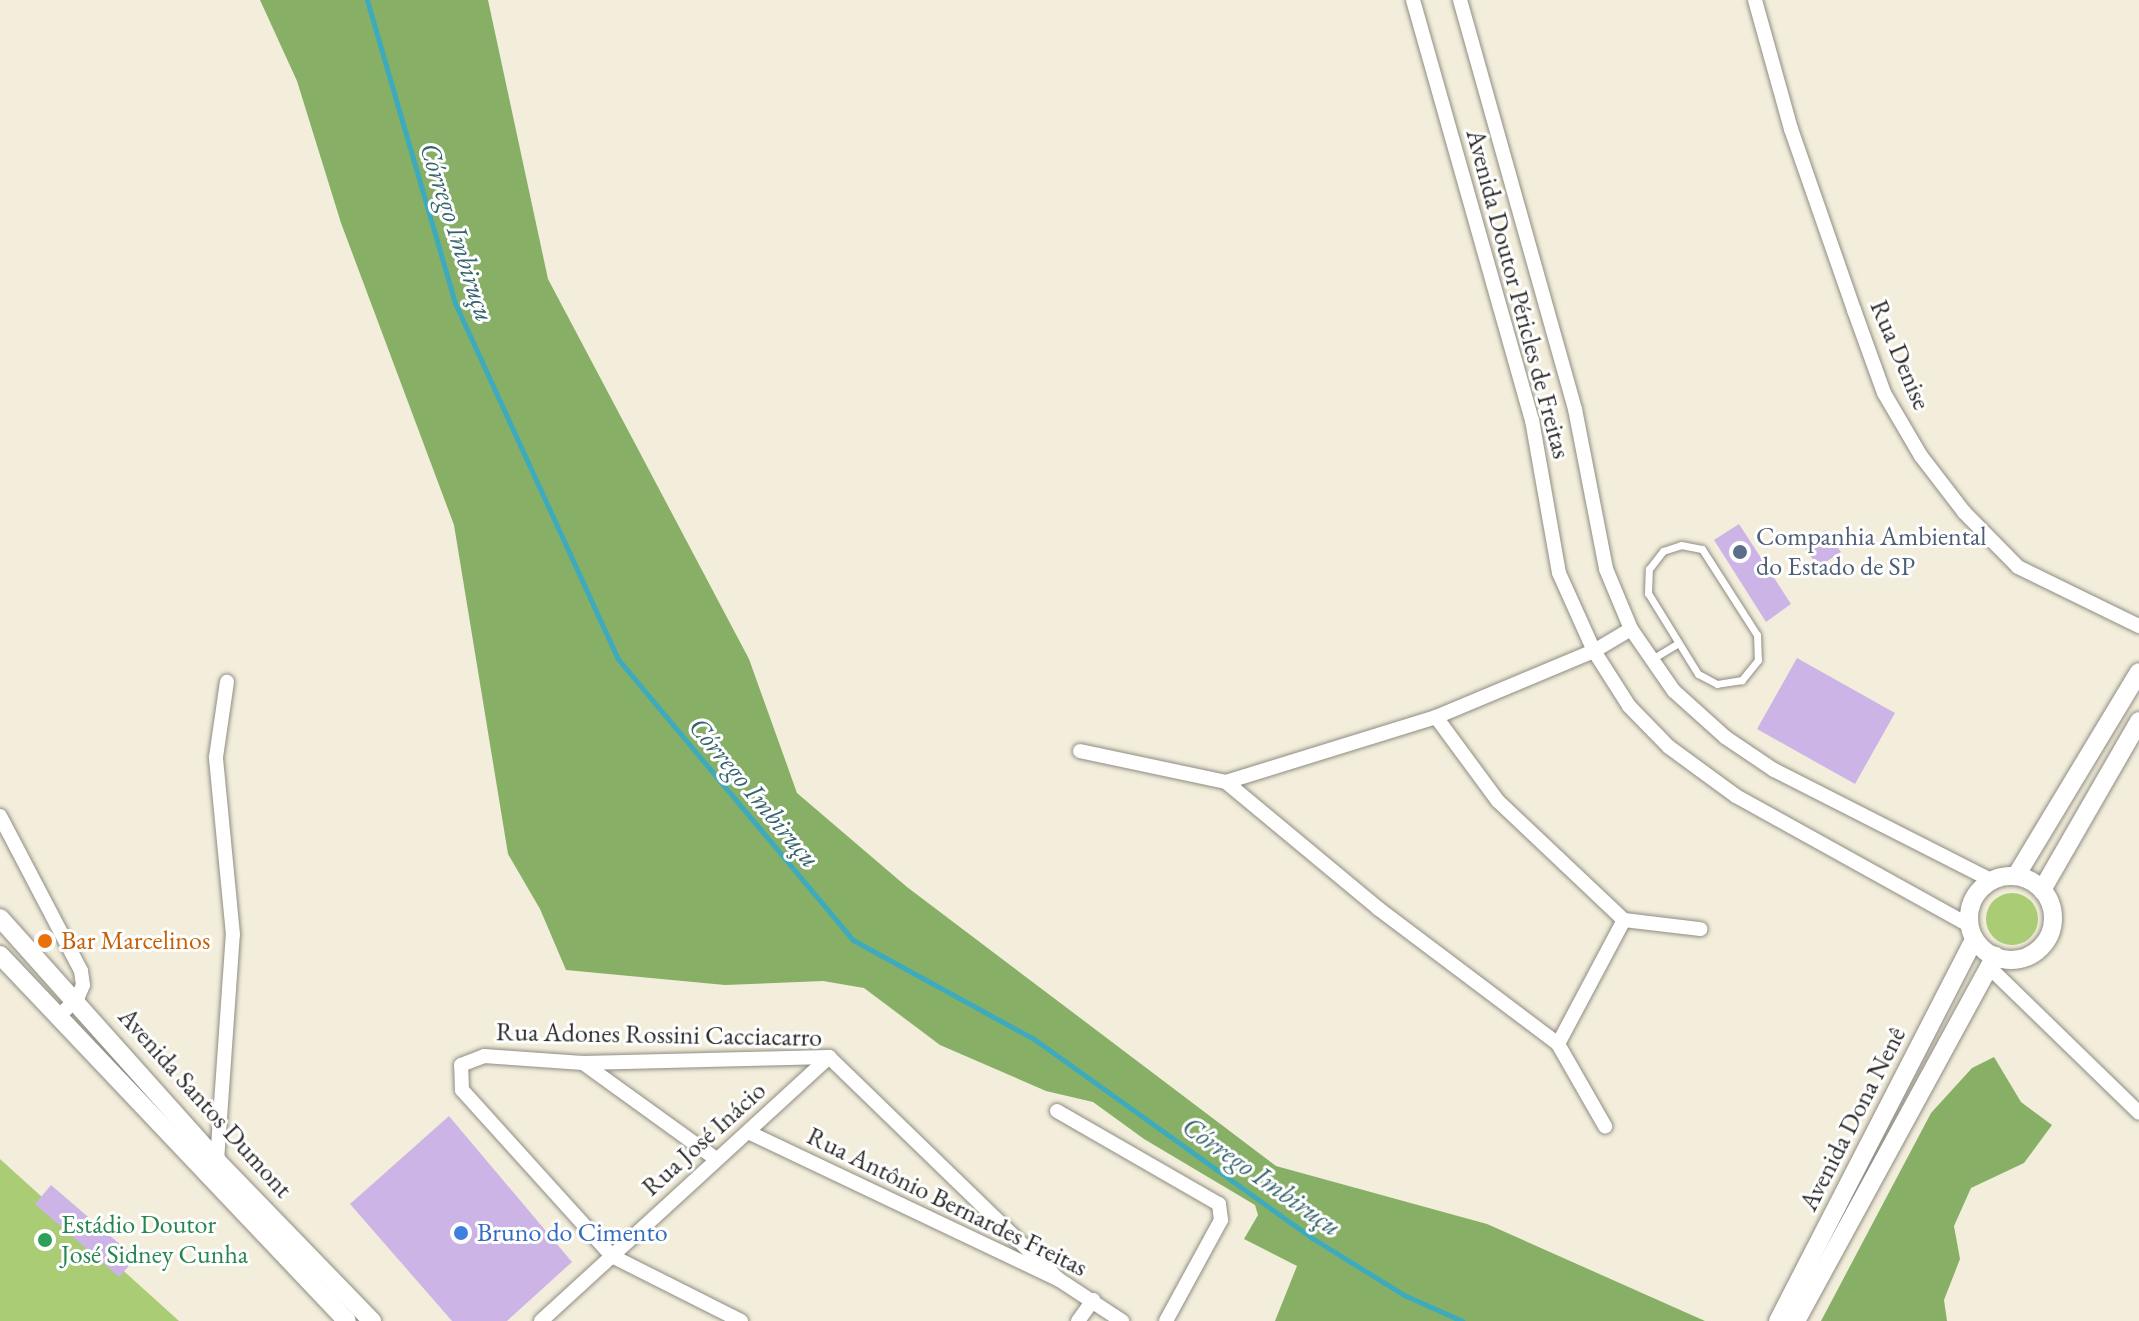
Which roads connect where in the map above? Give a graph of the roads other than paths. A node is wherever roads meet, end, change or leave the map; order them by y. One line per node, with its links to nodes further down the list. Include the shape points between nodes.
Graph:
1 (1413, 0): 7 (street, Avenida Doutor Péricles de Freitas, via 1532,420 1559,573)
2 (1460, 0): 5 (street, Avenida Doutor Péricles de Freitas, via 1575,409 1606,569)
3 (1755, 0): 4 (street, Rua Denise, via 1791,129 1884,393 1921,456 1964,512 2018,567)
4 (2139, 626)
5 (1631, 629): 7 (street); 8 (street, Avenida Doutor Péricles de Freitas)
6 (1679, 643): 6 (lane, via 1698,674 1717,684 1742,680 1758,660 1757,635 1702,549 1681,545 1663,551 1649,569 1648,593); 8 (lane)
7 (1594, 651): 11 (street); 22 (street, Avenida Doutor Péricles de Freitas, via 1649,727 1736,796)
8 (1652, 659): 17 (street, Avenida Doutor Péricles de Freitas, via 1674,691 1714,728 1774,770)
9 (2139, 672): 16 (street)
10 (227, 682): 35 (street, via 216,757 233,935)
11 (1436, 717): 14 (street); 20 (street, via 1498,801 1581,885)
12 (2139, 721): 18 (street)
13 (1080, 751): 14 (street)
14 (1226, 782): 27 (street, via 1379,909)
15 (0, 816): 25 (street, via 75,953 83,985)
16 (2016, 876): 17 (street); 18 (street)
17 (1993, 881): 22 (street, via 1978,892)
18 (2042, 890): 24 (street, via 2052,907 2047,941 2035,953)
19 (0, 918): 25 (street, Avenida Santos Dumont)
20 (1624, 920): 21 (street); 27 (street)
21 (1700, 929)
22 (1972, 932): 24 (street); 46 (street, Avenida Dona Nenê)
23 (0, 955): 26 (street, Avenida Santos Dumont)
24 (1992, 962): 31 (street); 47 (street, Avenida Dona Nenê)
25 (77, 999): 26 (street); 35 (street, Avenida Santos Dumont)
26 (60, 1015): 39 (street, Avenida Santos Dumont)
27 (1558, 1044): 32 (street)
28 (829, 1057): 29 (street, Rua Adones Rossini Cacciacarro); 33 (street, Rua José Inácio); 37 (street, Rua Adones Rossini Cacciacarro)
29 (583, 1063): 34 (street); 36 (street, Rua Adones Rossini Cacciacarro, via 484,1056 461,1065 462,1090)
30 (1057, 1111): 45 (street, via 1213,1197 1222,1211)
31 (2139, 1113)
32 (1605, 1126)
33 (748, 1132): 34 (street, Rua José Inácio); 37 (street, Rua Antônio Bernardes Freitas)
34 (716, 1159): 36 (street, Rua José Inácio)
35 (217, 1161): 40 (street, Avenida Santos Dumont)
36 (612, 1256): 41 (street, Rua José Inácio); 42 (street)
37 (1058, 1279): 38 (street, Rua Antônio Bernardes Freitas)
38 (1093, 1300): 43 (street); 44 (street, Rua Antônio Bernardes Freitas)
39 (347, 1321)
40 (372, 1321)
41 (541, 1321)
42 (741, 1321)
43 (1078, 1321)
44 (1122, 1321)
45 (1166, 1321)
46 (1778, 1321)
47 (1796, 1321)

